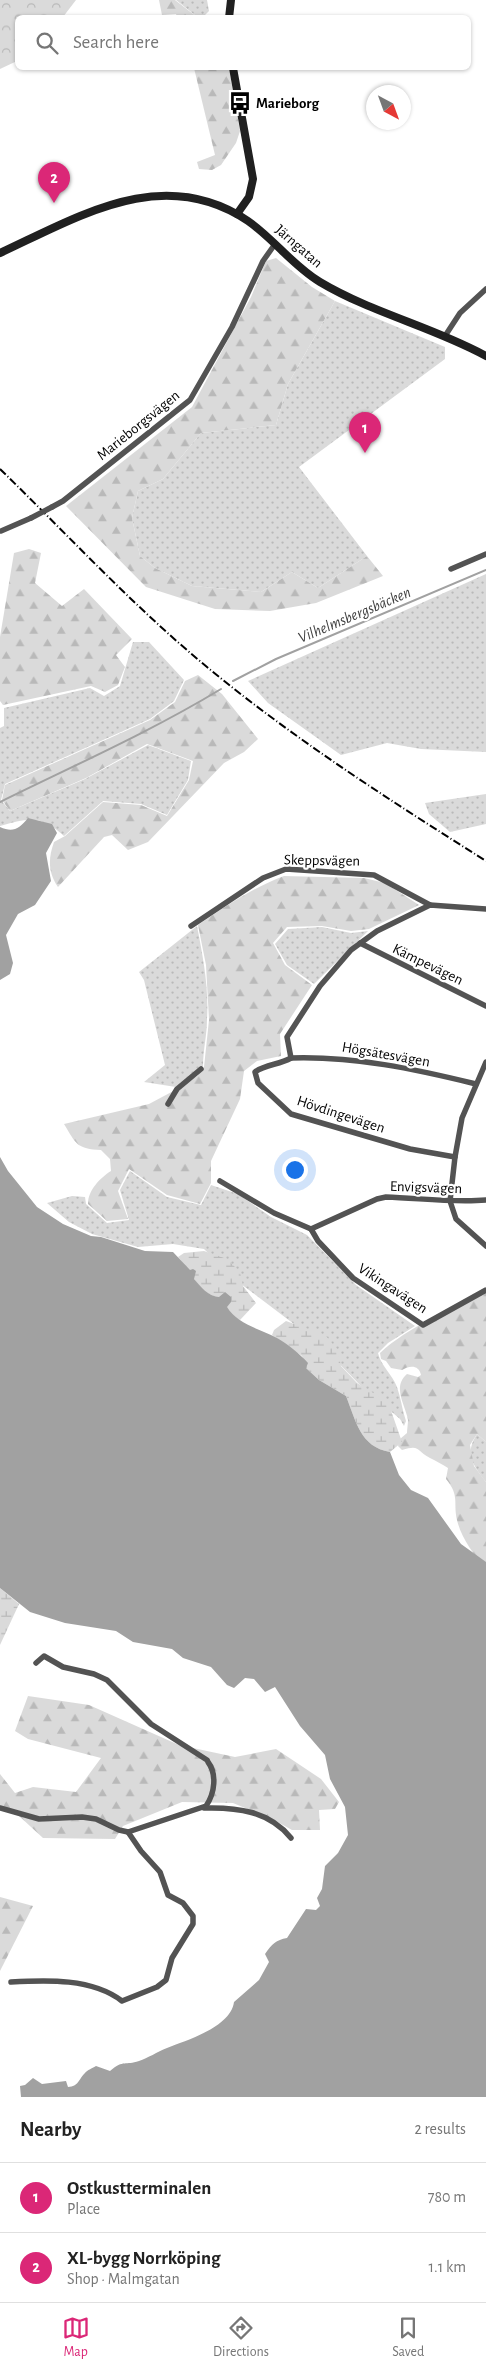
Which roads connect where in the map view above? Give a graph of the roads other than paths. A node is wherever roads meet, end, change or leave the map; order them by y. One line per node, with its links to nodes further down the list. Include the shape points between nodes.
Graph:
1 (231, 0): 2 (street)
2 (229, 15)
3 (233, 70): 4 (street, via 253,179 249,197)
4 (237, 214): 5 (street, Järngatan); 6 (street, Järngatan, via 192,198 160,194 142,196 84,214)
5 (276, 244): 8 (street, Järngatan, via 307,273 326,285); 10 (street, Marieborgsvägen, bridge, via 263,261 232,327 190,400 63,501)
6 (0, 253)
7 (486, 289): 8 (street, via 460,313)
8 (445, 336): 9 (street, Järngatan)
9 (486, 356)
10 (1, 531)
11 (486, 554): 12 (street)
12 (452, 569)
13 (430, 905): 14 (street); 15 (street, Skeppsvägen, via 374,875 286,869 263,878); 16 (street)
14 (486, 909)
15 (191, 926)
16 (360, 942): 17 (street, Kämpevägen); 18 (street, via 320,986 287,1037)
17 (486, 1006)
18 (291, 1058): 21 (street, Högsätesvägen, via 329,1057 372,1062); 23 (street, Hövdingevägen, via 280,1065 262,1066 255,1072 258,1083 291,1114 410,1148)
19 (486, 1062): 21 (street)
20 (201, 1069): 22 (street, via 177,1089)
21 (476, 1084): 23 (street, via 462,1118)
22 (168, 1104)
23 (455, 1157): 26 (street)
24 (220, 1181): 27 (street, via 274,1213)
25 (486, 1200): 26 (street, Envigsvägen)
26 (450, 1201): 27 (street, Envigsvägen, via 377,1199); 28 (street, via 456,1219)
27 (311, 1229): 29 (street, Vikingavägen, via 353,1278 423,1325)
28 (486, 1246)
29 (486, 1290)
30 (36, 1663): 32 (street, via 44,1656 63,1667 100,1676 121,1692 151,1724 207,1761 215,1779 210,1800)
31 (0, 1808): 33 (street, via 39,1819 96,1819)
32 (202, 1808): 33 (street); 34 (street, via 241,1809 271,1819)
33 (128, 1832): 35 (street, via 160,1872 168,1895 183,1903 193,1916 192,1924 172,1958 166,1980 122,2001 104,1991 68,1982)
34 (291, 1838)
35 (11, 1982)

